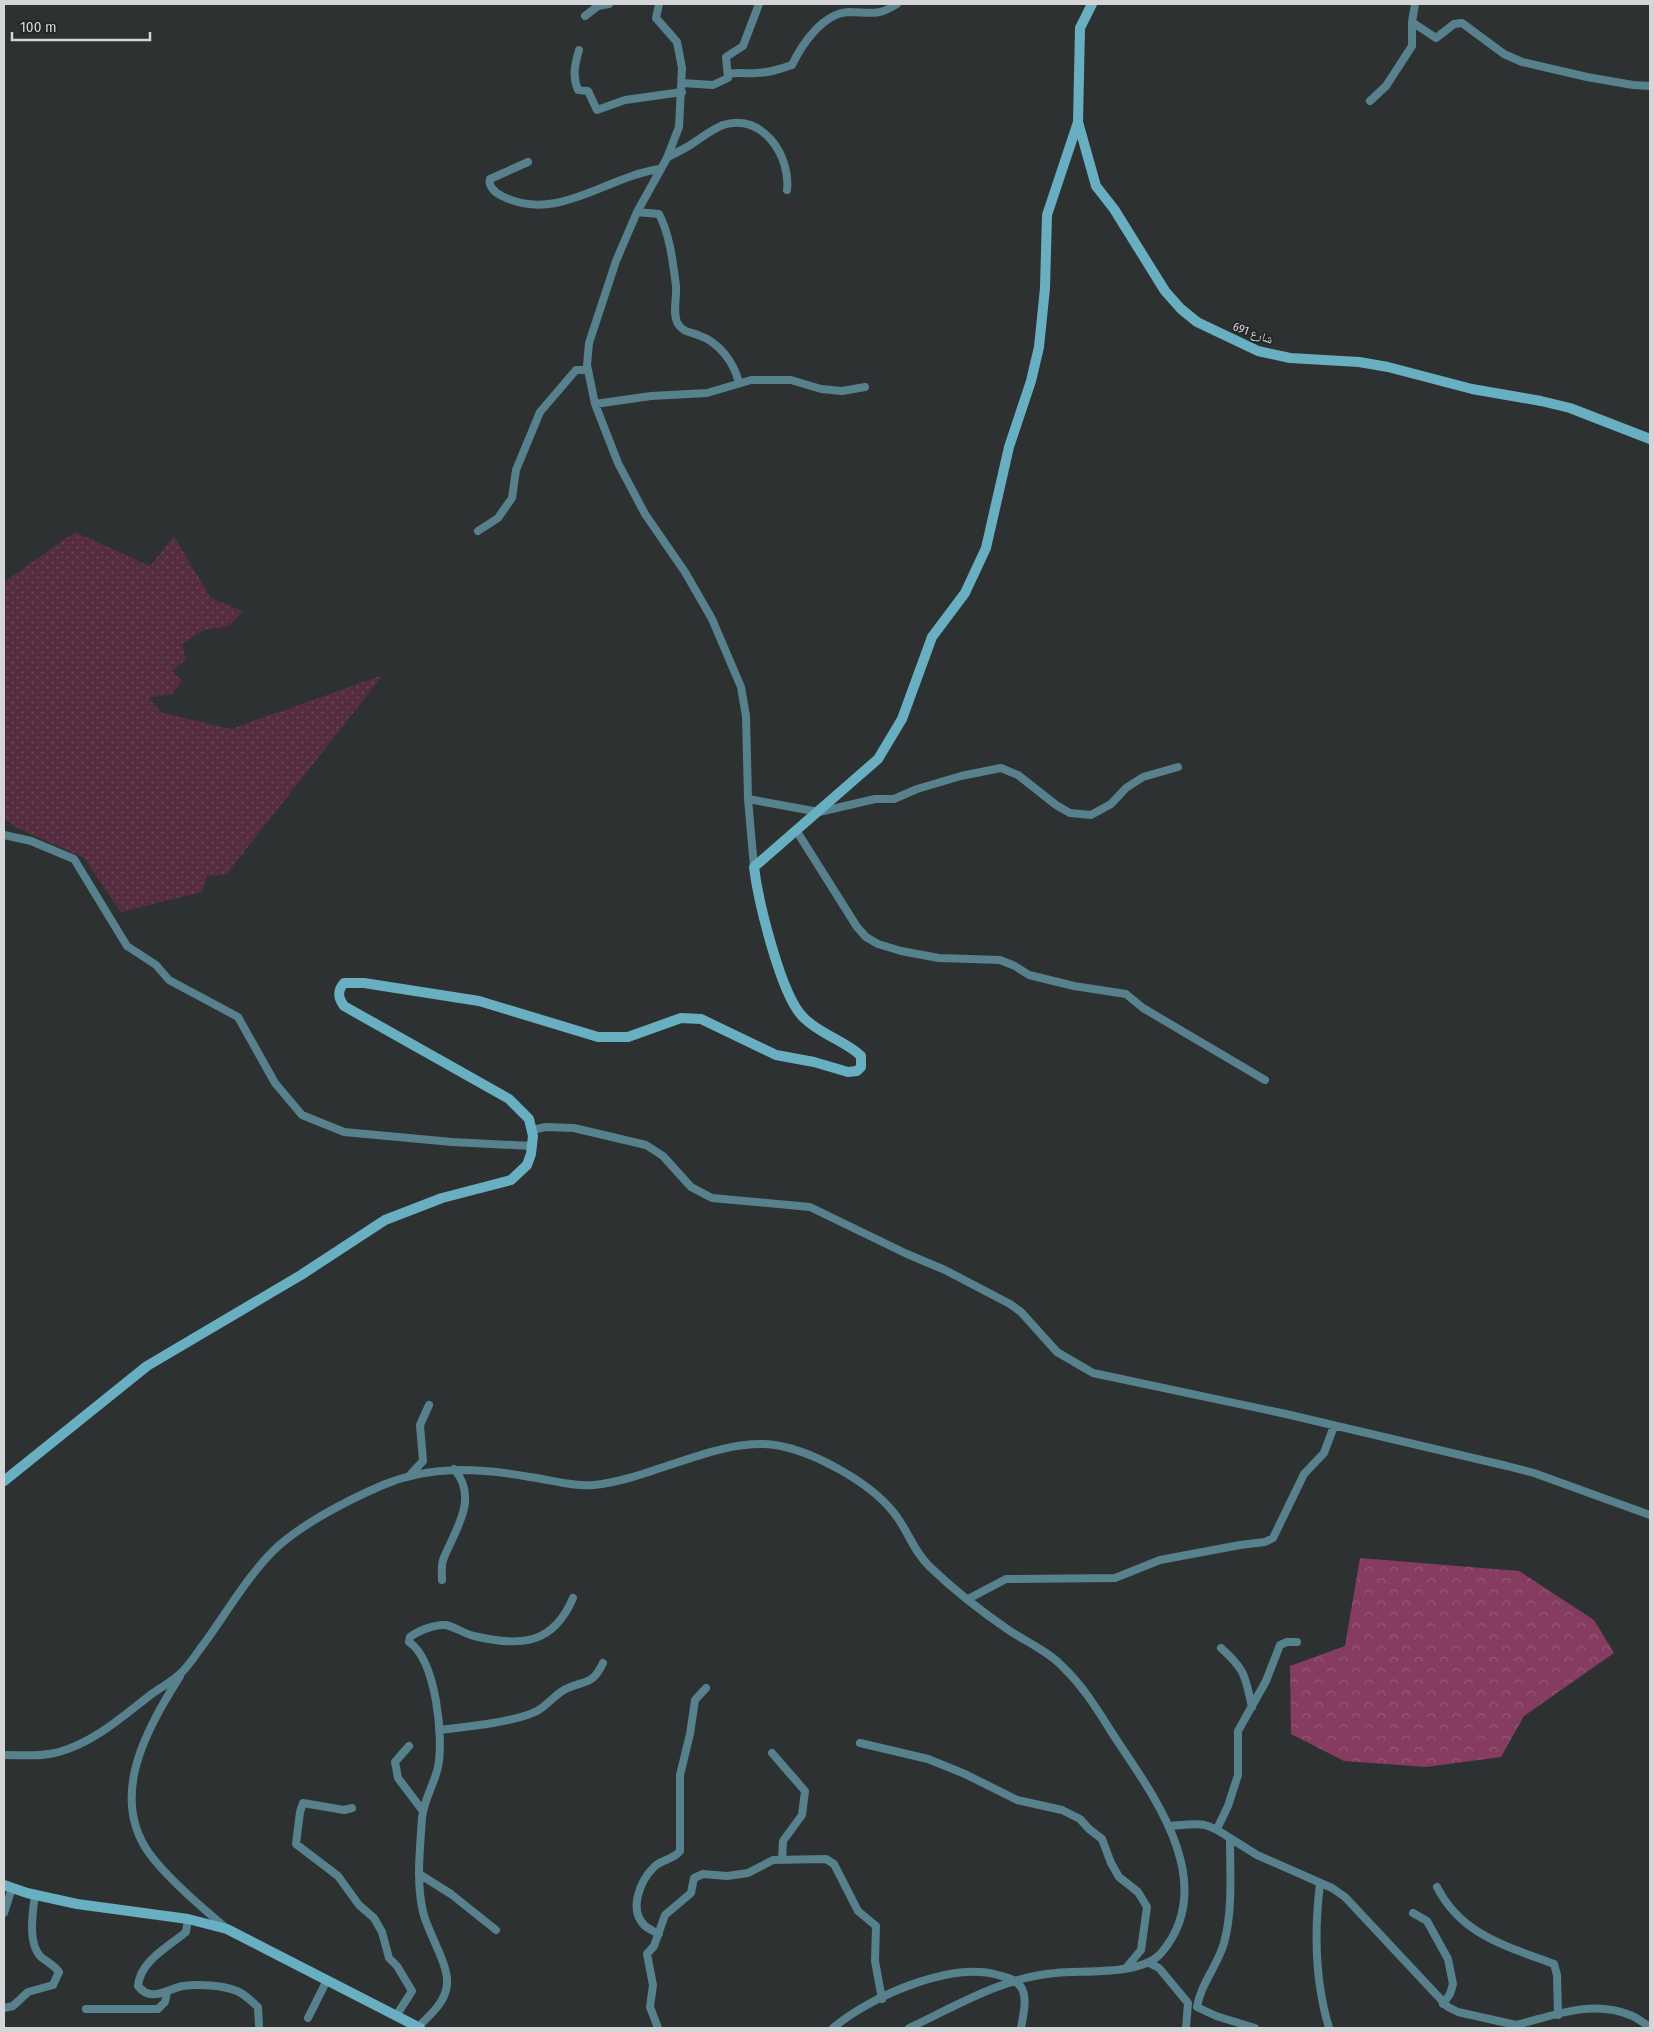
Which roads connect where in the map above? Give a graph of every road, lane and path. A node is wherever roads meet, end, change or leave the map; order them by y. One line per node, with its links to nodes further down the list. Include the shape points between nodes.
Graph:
1 (608, 4): 7 (street, via 598,6)
2 (659, 4): 11 (street, via 656,18 677,42)
3 (759, 4): 10 (street, via 743,46 726,57)
4 (896, 4): 10 (street, via 882,13 843,13 826,20 792,65 768,72)
5 (1092, 4): 15 (street, شارع 691, via 1080,28)
6 (1415, 4): 8 (street)
7 (585, 16)
8 (1412, 22): 12 (street, via 1436,38 1454,24 1462,23 1504,54 1522,62 1587,77); 14 (street, via 1412,46 1386,86)
9 (579, 50): 13 (street, via 574,69 575,84 578,90 588,91 597,110 625,100)
10 (728, 74): 11 (street, via 728,78 713,85)
11 (682, 83): 13 (street)
12 (1650, 86)
13 (682, 92): 16 (street, via 680,127)
14 (1370, 101)
15 (1078, 122): 25 (street, شارع 691, via 1096,186 1114,209 1164,291 1197,322 1258,351 1290,358 1388,367 1472,389 1541,401 1570,408); 29 (street, via 1047,215 1039,347 1009,447 986,548 964,593 932,637 891,740 878,759)
16 (667, 158): 18 (street); 19 (street, via 724,125 742,123 767,134 780,149 788,181)
17 (528, 162): 18 (street, via 490,178 497,194 516,202 548,205 580,197 636,173)
18 (660, 169): 20 (street)
19 (787, 190)
20 (637, 212): 21 (street, via 616,260 587,354); 22 (street, via 659,214 664,224 676,287 679,326 709,341 728,356)
21 (587, 370): 24 (street); 26 (street, via 576,370 540,412 516,470 512,498 498,518)
22 (739, 382): 23 (street, via 791,380 820,389 842,391); 24 (street, via 706,393)
23 (865, 387)
24 (595, 404): 28 (street, via 618,463 645,514 685,572 712,619 742,687)
25 (1650, 439)
26 (478, 532)
27 (1178, 766): 29 (street, via 1143,777 1126,788 1111,804 1091,815 1070,813 1018,775 1001,768 917,789 894,800 875,798)
28 (748, 799): 29 (street); 32 (street)
29 (819, 812): 30 (street)
30 (796, 830): 32 (street); 33 (street, via 857,927 878,944 939,958 1000,960 1029,975 1126,994 1150,1012)
31 (4, 835): 35 (street, via 31,841 74,859 127,946 156,965 169,980 238,1017 276,1083 302,1115 344,1132)
32 (754, 867): 34 (street, via 764,917 792,1003 811,1025 861,1056 862,1064 857,1071 848,1072 776,1055 701,1018 681,1018 628,1036 598,1037 504,1007 456,996 351,982 340,988 344,1006 509,1099 529,1119)
33 (1265, 1080)
34 (532, 1130): 35 (street); 37 (street, via 574,1128 646,1145 663,1156 692,1187 712,1198 810,1207 1010,1304 1057,1352 1093,1373)
35 (532, 1146): 40 (street, via 527,1165 511,1180 442,1198 385,1220 301,1275 147,1366)
36 (429, 1404): 39 (street, via 420,1425 423,1461)
37 (1334, 1426): 41 (street, via 1534,1473); 44 (street, via 1324,1453 1304,1474 1273,1538 1265,1542 1160,1560 1114,1578 1006,1579)
38 (454, 1469): 39 (street); 42 (street, via 463,1480 466,1494 456,1534 442,1562); 44 (street, via 594,1485 727,1450 753,1445 780,1446 843,1471 883,1499 898,1517 918,1555)
39 (408, 1476): 48 (street, via 325,1516 279,1545 246,1583)
40 (4, 1481)
41 (1650, 1515)
42 (442, 1580)
43 (573, 1598): 51 (street, via 561,1620 541,1638 512,1641 474,1636 447,1625 417,1632 410,1637 409,1642 418,1652 436,1696)
44 (968, 1599): 58 (street, via 999,1624 1062,1665 1097,1707)
45 (1297, 1642): 50 (street, via 1280,1645)
46 (1221, 1648): 50 (street, via 1239,1664)
47 (603, 1663): 51 (street, via 597,1676 584,1684 566,1688 537,1711 521,1717)
48 (183, 1671): 55 (street, via 118,1722 71,1748 42,1755); 70 (street, via 146,1734 136,1764 131,1806 138,1833 148,1851)
49 (706, 1688): 72 (street, via 695,1700 680,1775 680,1851 672,1859 655,1865 642,1886 636,1907 646,1926)
50 (1252, 1707): 59 (street, via 1236,1735 1238,1775)
51 (440, 1730): 57 (street, via 437,1771)
52 (860, 1743): 74 (street, via 928,1759 1017,1800 1062,1810 1080,1818 1102,1839 1119,1877 1138,1892 1147,1907 1141,1950)
53 (409, 1746): 57 (street, via 395,1762 398,1778)
54 (772, 1752): 61 (street, via 805,1791 802,1815 782,1841)
55 (4, 1755)
56 (352, 1808): 83 (street, via 344,1810 303,1803 296,1844 338,1876 359,1906 380,1926 387,1953 412,1991)
57 (423, 1811): 62 (street)
58 (1171, 1826): 59 (street, via 1201,1823); 73 (street, via 1185,1884 1184,1905 1168,1944 1159,1957)
59 (1216, 1829): 60 (street)
60 (1230, 1838): 63 (street, via 1257,1856); 94 (street, via 1229,1903 1224,1944 1200,1993 1197,2007)
61 (782, 1860): 72 (street, via 774,1860 748,1873 699,1875 694,1878 691,1893 665,1915); 78 (street, via 826,1859 834,1864 858,1911 876,1926 875,1961)
62 (419, 1874): 71 (street, via 451,1894); 88 (street, via 424,1914 444,1964 447,1984 439,2005)
63 (1320, 1884): 79 (street, via 1345,1897); 95 (street, via 1317,1976)
64 (8, 1886): 66 (street); 67 (street)
65 (1437, 1887): 82 (street, via 1458,1916 1471,1927 1497,1944 1554,1964)
66 (34, 1894): 69 (street, via 77,1904); 80 (street, via 32,1936 40,1956 59,1972 53,1985 28,1992 13,2006)
67 (4, 1913)
68 (1413, 1913): 79 (street, via 1427,1921 1448,1958 1453,1984)
69 (188, 1919): 70 (street); 77 (street, via 186,1932 149,1962 139,1977 138,1986 144,1994)
70 (227, 1929): 76 (street)
71 (496, 1930)
72 (659, 1934): 89 (street, via 647,1954 653,1985 650,2007)
73 (1149, 1963): 74 (street); 93 (street, via 1159,1968 1188,2003)
74 (1126, 1968): 75 (street)
75 (1013, 1979): 78 (street, via 986,1971 965,1971 926,1980); 91 (street); 92 (street, via 1022,1988 1024,1998)
76 (327, 1980): 83 (street); 84 (street)
77 (167, 1992): 81 (street, via 165,2002 158,2008); 85 (street, via 182,1986 199,1985 238,1991 258,2008)
78 (882, 1999): 90 (street)
79 (1443, 2004): 86 (street, via 1458,2012)
80 (4, 2008)
81 (86, 2009)
82 (1558, 2015): 86 (street); 87 (street, via 1581,2008 1597,2008 1630,2015)
83 (396, 2016): 88 (street)
84 (308, 2018)
85 (259, 2026)
86 (1516, 2027)
87 (1650, 2027)
88 (419, 2028)
89 (658, 2028)
90 (833, 2028)
91 (909, 2028)
92 (1022, 2028)
93 (1186, 2028)
94 (1256, 2028)
95 (1329, 2028)

